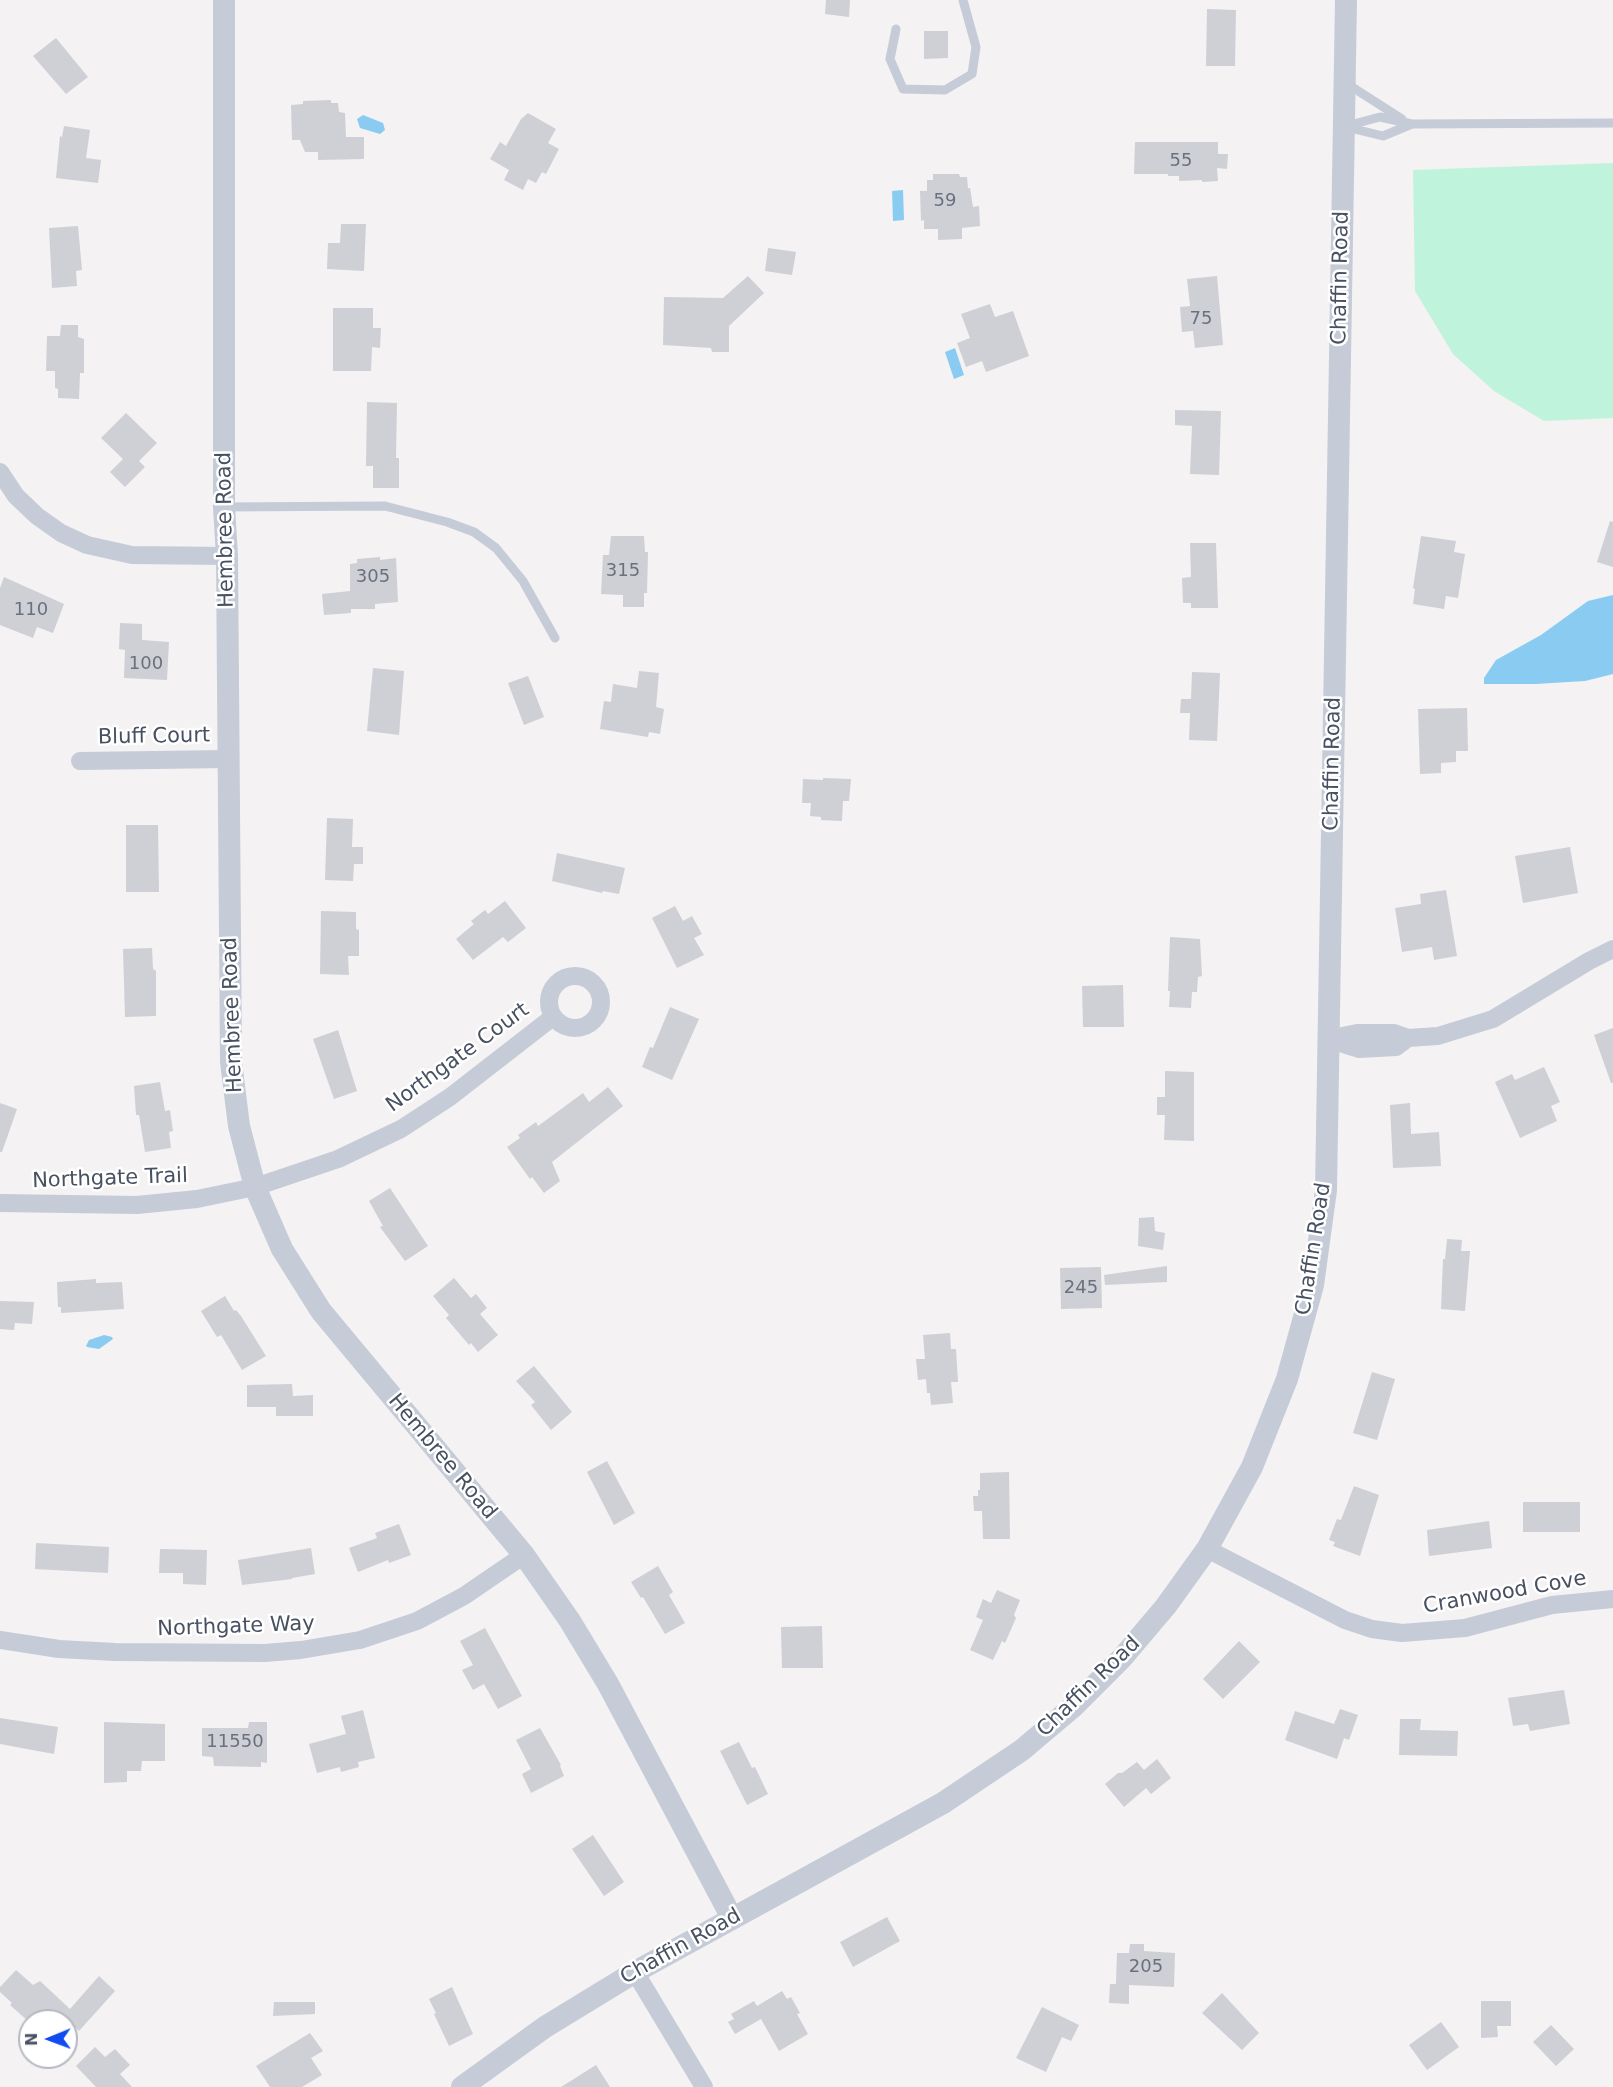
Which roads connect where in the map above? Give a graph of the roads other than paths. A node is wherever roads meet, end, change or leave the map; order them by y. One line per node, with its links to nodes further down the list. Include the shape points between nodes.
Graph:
1 (224, 0): 10 (street, Hembree Road)
2 (963, 0): 4 (lane, via 976,47 972,74 945,90 903,89 890,58)
3 (1346, 0): 5 (street, Chaffin Road)
4 (896, 29)
5 (1345, 70): 7 (lane, via 1352,87); 8 (street, Chaffin Road)
6 (1613, 123): 7 (lane)
7 (1412, 124): 8 (lane, via 1380,117); 8 (lane, via 1383,136)
8 (1344, 127): 17 (street, Chaffin Road)
9 (0, 474): 11 (street, via 37,516 87,545 132,555)
10 (224, 507): 11 (street, Hembree Road); 12 (lane, via 385,506 474,532 496,548 523,581)
11 (226, 556): 13 (street, Hembree Road)
12 (555, 638)
13 (228, 759): 14 (street, Bluff Court); 18 (street, Hembree Road, via 231,1062 239,1126)
14 (80, 761)
15 (1613, 949): 17 (street, via 1493,1019 1438,1036 1408,1038 1396,1047 1359,1049)
16 (553, 1017): 18 (street, Northgate Court, via 450,1097 401,1129 338,1159)
17 (1328, 1039): 20 (street, Chaffin Road, via 1326,1190 1313,1285 1284,1389 1252,1467)
18 (255, 1187): 19 (street, Northgate Trail, via 197,1199 137,1205); 21 (street, Hembree Road, via 282,1249 321,1311)
19 (0, 1203)
20 (1207, 1549): 22 (street, Cranwood Cove, via 1345,1620 1402,1633 1465,1628 1552,1605); 24 (street, Chaffin Road, via 1122,1658 1074,1707 1022,1750 943,1803)
21 (524, 1555): 23 (street, Northgate Way, via 464,1596 417,1621 360,1640 301,1650 115,1652); 24 (street, Hembree Road, via 608,1684)
22 (1613, 1599)
23 (0, 1640)
24 (732, 1918): 25 (street, Chaffin Road)
25 (635, 1972): 26 (street, Chaffin Road, via 545,2027); 27 (street)
26 (462, 2087)
27 (704, 2087)

